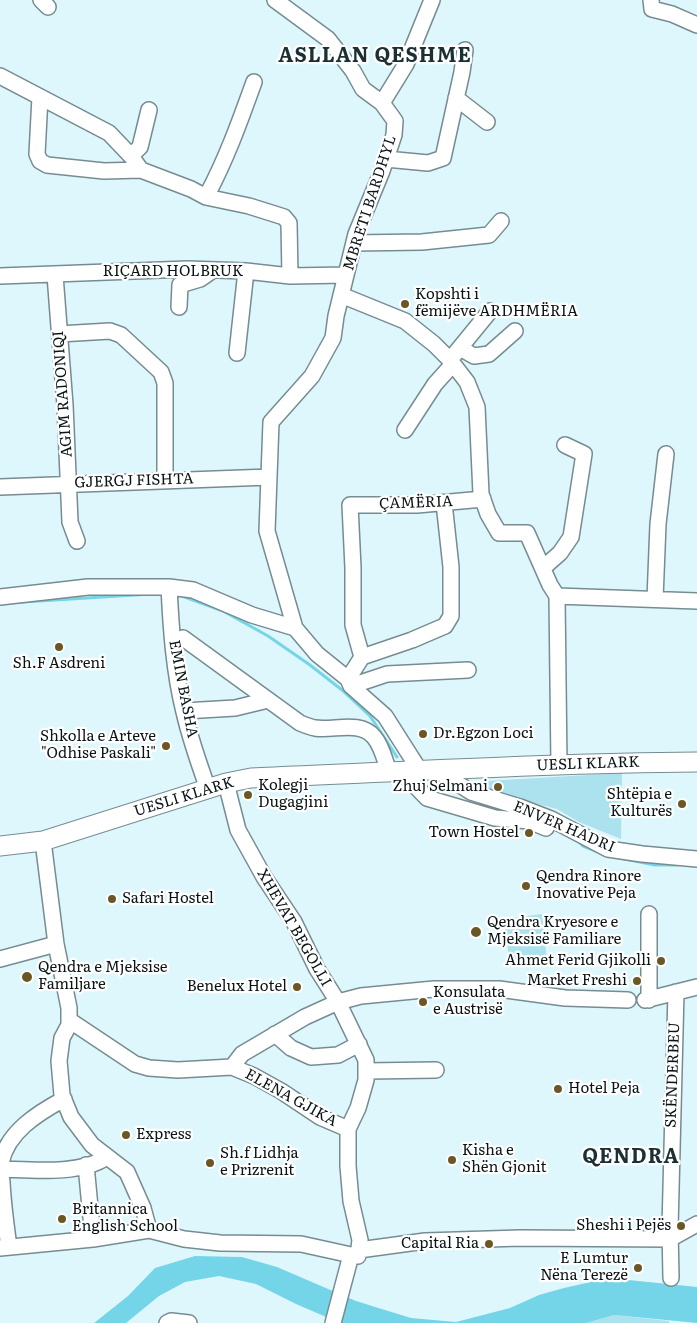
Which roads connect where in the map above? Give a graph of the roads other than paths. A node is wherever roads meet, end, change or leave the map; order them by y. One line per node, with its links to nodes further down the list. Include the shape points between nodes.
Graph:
1 (275, 0): 10 (street, via 328,39 363,89)
2 (432, 0): 10 (street, via 406,64)
3 (651, 0): 4 (street, via 652,9)
4 (697, 25)
5 (465, 50): 9 (street)
6 (0, 76): 8 (street)
7 (254, 82): 16 (street, via 232,142)
8 (40, 97): 13 (street, via 109,133); 15 (street, via 37,154 40,162 104,171)
9 (456, 98): 12 (street); 14 (street, via 443,158 428,163)
10 (382, 103): 14 (street, MBRETI BARDHYL, via 395,120)
11 (148, 110): 13 (street, via 140,148)
12 (487, 122)
13 (131, 156): 15 (street)
14 (386, 159): 18 (street, MBRETI BARDHYL)
15 (140, 170): 16 (street)
16 (206, 197): 24 (street, via 284,217 289,223)
17 (501, 221): 18 (street, via 489,235 422,242)
18 (354, 243): 22 (street, MBRETI BARDHYL)
19 (213, 270): 20 (street, RIÇARD HOLBRUK); 21 (street, RIÇARD HOLBRUK); 26 (street, via 200,279 180,285)
20 (246, 271): 24 (street, RIÇARD HOLBRUK); 31 (street)
21 (55, 275): 23 (street, RIÇARD HOLBRUK); 29 (street, AGIM RADONIQI)
22 (346, 275): 24 (street, RIÇARD HOLBRUK); 25 (street, MBRETI BARDHYL)
23 (0, 276)
24 (290, 276)
25 (341, 295): 32 (street, via 405,322); 36 (street, MBRETI BARDHYL, via 333,338 312,376 271,422)
26 (179, 307)
27 (490, 311): 30 (street)
28 (515, 331): 30 (street, via 489,354 474,356)
29 (59, 334): 37 (street, via 110,331 121,335 161,372 165,383); 38 (street, AGIM RADONIQI, via 66,405)
30 (460, 348): 32 (street)
31 (237, 353)
32 (451, 362): 33 (street); 40 (street, via 467,382 477,407)
33 (405, 430)
34 (566, 445): 43 (street, via 584,454 571,537 560,553)
35 (666, 454): 47 (street, via 658,524)
36 (269, 477): 37 (street, GJERGJ FISHTA); 49 (street, MBRETI BARDHYL, via 267,531)
37 (166, 480): 38 (street, GJERGJ FISHTA)
38 (68, 484): 39 (street, GJERGJ FISHTA); 42 (street, AGIM RADONIQI, via 70,522)
39 (0, 487)
40 (483, 499): 41 (street, ÇAMËRIA); 43 (street, via 499,533 527,533)
41 (444, 503): 51 (street, via 451,567 451,616 445,626); 51 (street, ÇAMËRIA, via 350,505 353,624)
42 (77, 541)
43 (543, 568): 45 (street)
44 (168, 587): 46 (street, via 88,587); 49 (street, via 192,590 252,615); 55 (street, EMIN BASHA)
45 (557, 596): 47 (street); 57 (street)
46 (0, 597)
47 (655, 599): 48 (street)
48 (697, 601)
49 (295, 628): 53 (street, MBRETI BARDHYL, via 317,654)
50 (183, 638): 58 (street, via 300,724 315,728 366,729 376,738 382,751)
51 (362, 657): 53 (street)
52 (468, 670): 53 (street, via 387,674)
53 (350, 683): 58 (street, MBRETI BARDHYL, via 385,716)
54 (264, 701): 55 (street, via 234,708)
55 (184, 711): 59 (street, EMIN BASHA, via 199,764)
56 (697, 762): 57 (main road, UESLI KLARK)
57 (559, 766): 58 (main road, UESLI KLARK)
58 (412, 772): 59 (main road, UESLI KLARK, via 251,778); 60 (street, ENVER HADRI, via 427,798 495,818 529,821); 63 (street, ENVER HADRI, via 551,819 608,849)
59 (217, 786): 61 (main road, UESLI KLARK); 70 (street, XHEVAT BEGOLLI, via 264,877 294,922)
60 (565, 836)
61 (43, 841): 62 (main road, UESLI KLARK); 65 (street)
62 (0, 846)
63 (697, 859)
64 (649, 914): 68 (street, via 647,1000)
65 (56, 944): 66 (street); 71 (street)
66 (0, 959)
67 (697, 987): 68 (street)
68 (676, 992): 85 (street, SKËNDERBEU)
69 (628, 1000): 70 (street, via 565,998 499,989 448,989 361,996)
70 (338, 1002): 72 (street); 73 (street, XHEVAT BEGOLLI)
71 (69, 1020): 74 (street, ELENA GJIKA, via 135,1064 178,1070); 77 (street, via 62,1038 59,1061)
72 (275, 1034): 73 (street, via 291,1048 311,1057 338,1055); 74 (street, via 242,1054)
73 (359, 1044): 76 (street, XHEVAT BEGOLLI)
74 (232, 1067): 78 (street, ELENA GJIKA, via 280,1091 320,1118)
75 (436, 1070): 76 (street)
76 (367, 1071): 78 (street, XHEVAT BEGOLLI, via 358,1108)
77 (64, 1100): 79 (street, via 71,1117 92,1145); 81 (street, via 34,1117 19,1131 7,1146)
78 (348, 1129): 87 (street, XHEVAT BEGOLLI, via 351,1201 357,1226)
79 (107, 1157): 80 (street); 83 (street, via 127,1172)
80 (86, 1166): 81 (street); 84 (street)
81 (1, 1169): 86 (street)
82 (697, 1224): 85 (street)
83 (149, 1230): 84 (street); 87 (street, via 184,1239 300,1244)
84 (93, 1239): 86 (street)
85 (670, 1239): 87 (street, via 425,1241); 88 (street, SKËNDERBEU)
86 (4, 1247)
87 (355, 1253): 91 (street, XHEVAT BEGOLLI)
88 (671, 1278)
89 (167, 1323): 90 (street)
90 (189, 1323)
91 (333, 1323)

